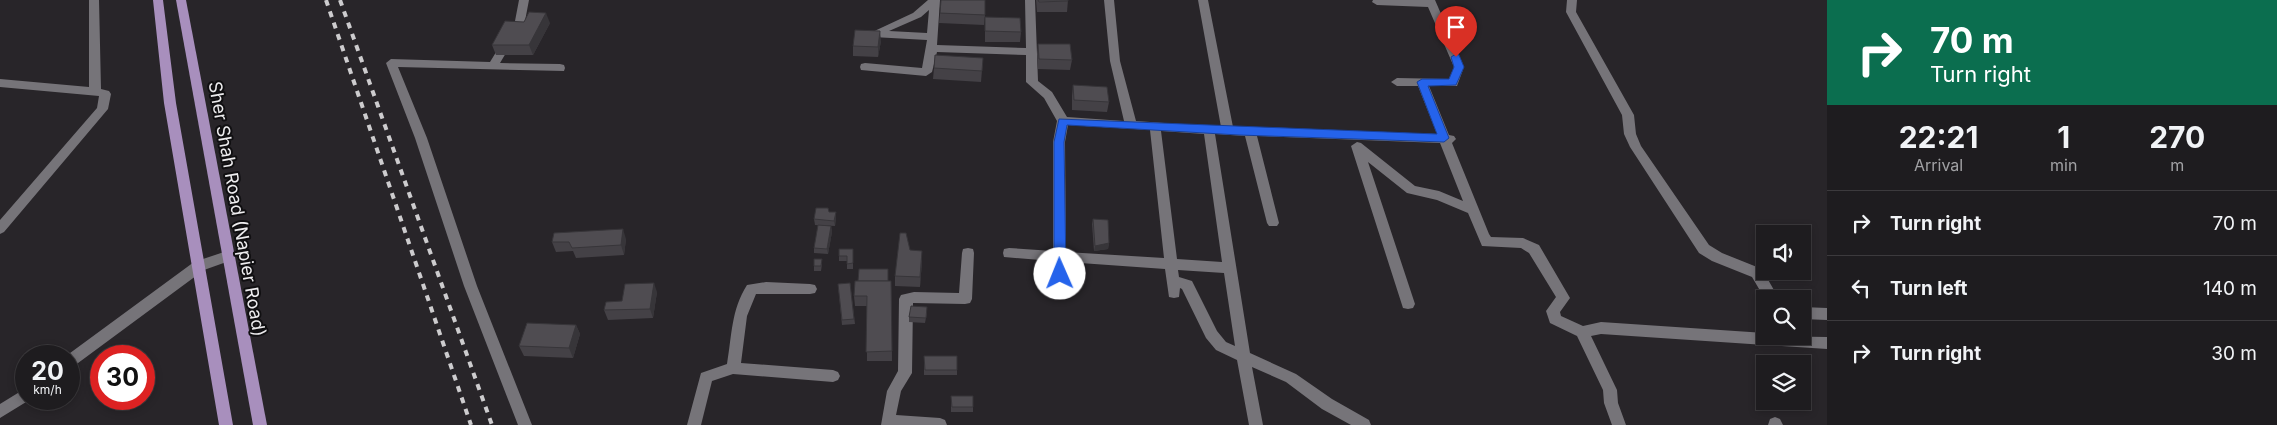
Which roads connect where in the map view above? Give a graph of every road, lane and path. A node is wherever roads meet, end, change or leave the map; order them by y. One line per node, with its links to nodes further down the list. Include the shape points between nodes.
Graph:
1 (94, 0): 20 (street)
2 (158, 0): 37 (main road, via 170,103)
3 (181, 0): 34 (main road, Sher Shah Road (Napier Road))
4 (524, 0): 14 (street, via 520,21)
5 (935, 0): 12 (street); 12 (street, via 917,15 873,34)
6 (1030, 0): 13 (street)
7 (1109, 0): 22 (street, via 1115,61)
8 (1203, 0): 25 (street)
9 (1572, 0): 41 (street, via 1570,12 1628,115 1630,134 1647,167 1664,186 1704,248 1717,258 1757,273)
10 (1377, 2): 11 (street)
11 (1430, 2): 18 (street, via 1459,67 1453,83)
12 (932, 42): 13 (street); 15 (street, via 926,72)
13 (1031, 52): 21 (street, via 1032,82 1048,96)
14 (493, 66): 16 (street); 56 (street, via 390,63 431,165 476,302)
15 (865, 67)
16 (560, 68)
17 (1398, 82): 18 (street)
18 (1422, 82): 27 (street)
19 (0, 84): 20 (street)
20 (95, 91): 31 (street, via 105,94 102,109)
21 (1063, 121): 22 (street); 35 (street, via 1059,142)
22 (1131, 125): 23 (street)
23 (1155, 126): 24 (street); 36 (street)
24 (1209, 130): 25 (street); 38 (street)
25 (1228, 131): 26 (street)
26 (1250, 132): 28 (street); 30 (street)
27 (1447, 138): 28 (street); 29 (street)
28 (1354, 141): 29 (street, via 1411,190 1439,196); 42 (street)
29 (1473, 210): 45 (street, via 1487,242 1523,244 1534,248 1563,298 1553,311 1555,319)
30 (1272, 223)
31 (0, 229)
32 (968, 253): 53 (street, via 965,299 906,299 905,373 896,383)
33 (1009, 253): 35 (street)
34 (227, 256): 37 (street); 55 (main road, Sher Shah Road (Napier Road))
35 (1060, 256): 36 (street); 39 (street)
36 (1171, 264): 38 (street); 48 (street, via 1173,286 1187,285 1211,334 1221,346)
37 (199, 266): 47 (street); 54 (main road)
38 (1231, 268): 48 (street)
39 (1060, 274)
40 (810, 289): 49 (street, via 752,289 741,315)
41 (1767, 290)
42 (1408, 304)
43 (1811, 313): 44 (street)
44 (1827, 314)
45 (1582, 332): 46 (street, via 1601,328); 61 (street, via 1610,390)
46 (1827, 344)
47 (80, 354)
48 (1244, 357): 59 (street); 60 (street, via 1291,378)
49 (733, 368): 50 (street); 57 (street, via 706,377)
50 (832, 376)
51 (15, 402): 52 (street)
52 (0, 412)
53 (888, 423): 58 (street)
54 (226, 425)
55 (260, 425)
56 (525, 425)
57 (694, 425)
58 (940, 425)
59 (1256, 425)
60 (1364, 425)
61 (1619, 425)

